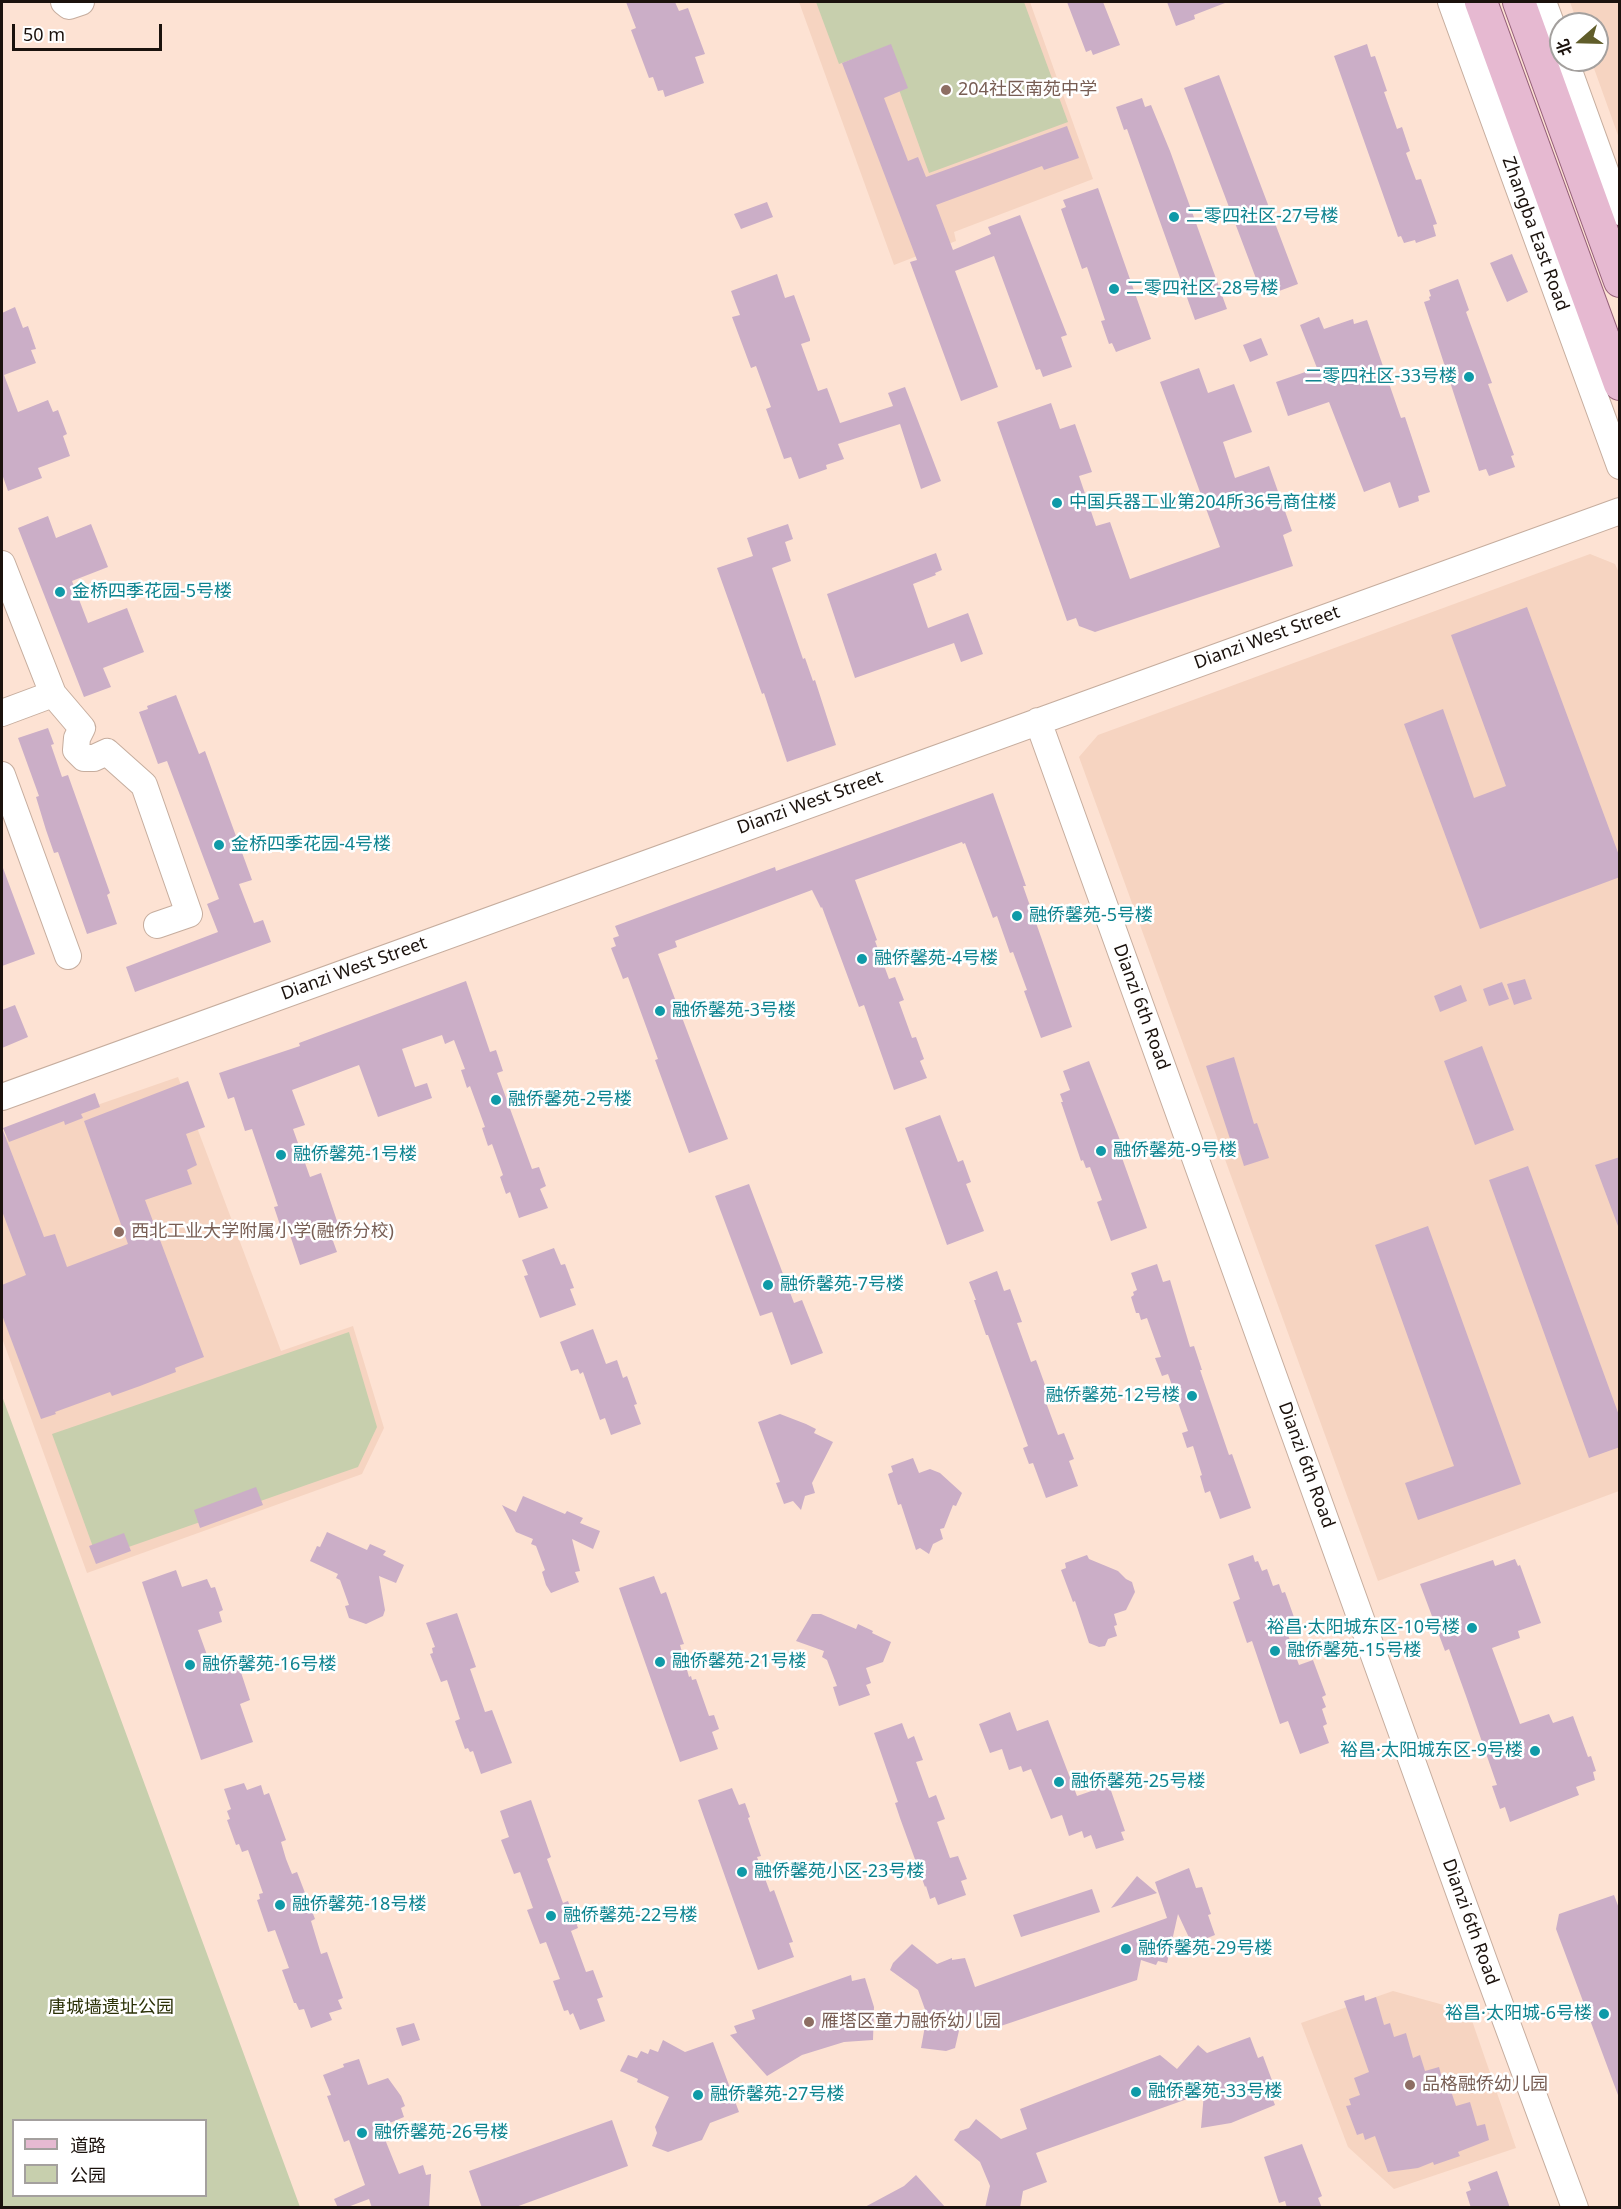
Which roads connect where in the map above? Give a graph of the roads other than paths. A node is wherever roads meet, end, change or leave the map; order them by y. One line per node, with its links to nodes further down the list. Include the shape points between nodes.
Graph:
1 (64, 2): 2 (street, via 69,6)
2 (81, 2)
3 (1451, 2): 10 (street, Zhangba East Road)
4 (1481, 2): 9 (main road, Zhangba East Road)
5 (1519, 2): 8 (main road)
6 (1569, 72): 7 (street)
7 (1620, 212)
8 (1620, 281)
9 (1620, 384)
10 (1620, 466)
11 (1620, 511): 15 (street, Dianzi West Street)
12 (2, 564): 13 (street)
13 (53, 694): 14 (street); 17 (street, via 82,728 76,750 84,758 107,752 144,785 189,914)
14 (2, 712)
15 (1038, 721): 19 (street, Dianzi West Street); 20 (street, Dianzi 6th Road)
16 (2, 776): 18 (street)
17 (157, 925)
18 (68, 956)
19 (2, 1097)
20 (1575, 2208)

